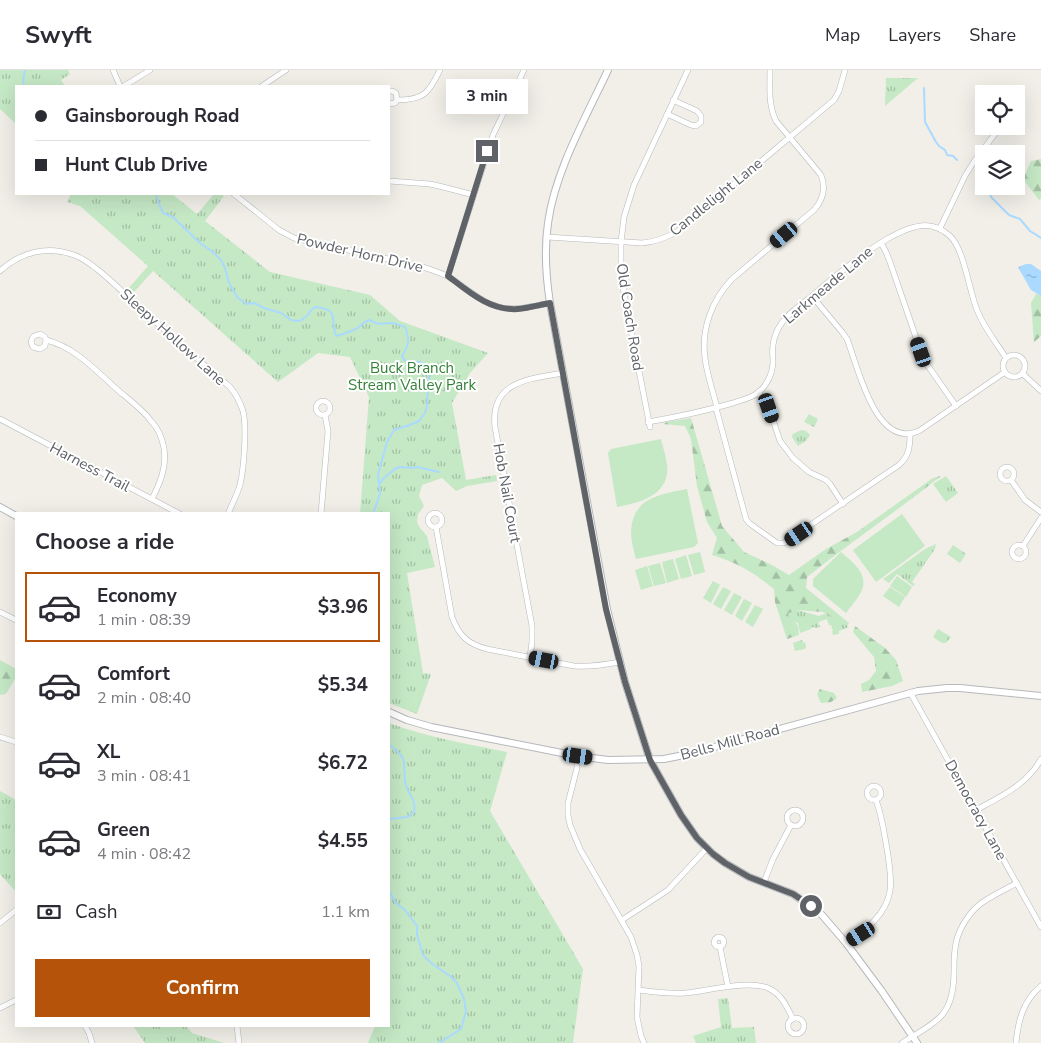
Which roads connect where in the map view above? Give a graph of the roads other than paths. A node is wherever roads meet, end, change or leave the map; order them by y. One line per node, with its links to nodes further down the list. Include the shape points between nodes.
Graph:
1 (113, 70): 10 (street)
2 (150, 70): 11 (street)
3 (286, 70): 12 (street)
4 (440, 70): 14 (street, via 428,91 419,97)
5 (524, 70): 22 (street, via 493,135)
6 (608, 70): 24 (street, via 560,175)
7 (688, 70): 15 (street, Old Coach Road)
8 (770, 70): 19 (street, via 772,110)
9 (845, 70): 19 (street, Candlelight Lane, via 834,100)
10 (120, 85)
11 (126, 85)
12 (264, 85)
13 (390, 91): 14 (street, via 396,93)
14 (397, 100): 16 (street)
15 (673, 100): 17 (street, Old Coach Road); 17 (street, via 697,111 701,122 693,126)
16 (390, 104)
17 (666, 114): 25 (street, Old Coach Road, via 631,193)
18 (992, 135): 23 (street, via 965,176)
19 (790, 138): 25 (street, Candlelight Lane, via 678,231 655,242); 39 (street, via 821,175 823,195 814,210 739,273 717,299 708,318 704,343)
20 (390, 181): 22 (street, via 430,184)
21 (235, 195): 28 (street, Powder Horn Drive, via 294,238 420,266)
22 (474, 195): 28 (street)
23 (940, 228): 26 (street, Larkmeade Lane, via 915,227); 32 (street, via 956,243 977,311)
24 (546, 236): 25 (street, Candlelight Lane); 30 (street)
25 (621, 242): 39 (street, Old Coach Road, via 623,284 649,425)
26 (880, 243): 29 (street, Larkmeade Lane); 38 (street, via 890,262 921,352)
27 (0, 271): 48 (street, Sleepy Hollow Lane, via 33,252 61,252 83,259 230,388 243,411 245,428 242,474)
28 (448, 276): 30 (street, Powder Horn Drive, via 481,300 502,308 518,309)
29 (812, 296): 37 (street, Larkmeade Lane, via 780,325 773,344 770,375); 42 (street, via 847,339 869,402 877,414 894,431)
30 (550, 303): 34 (street)
31 (46, 340): 44 (street, via 64,346 83,360 156,426 165,464)
32 (1006, 358): 33 (street); 35 (street, via 1012,355 1022,358 1026,364)
33 (1005, 372): 35 (street, via 1013,378); 38 (street)
34 (563, 373): 57 (street, Hob Nail Court, via 512,385 502,395 494,412 532,626); 58 (street, via 602,587)
35 (1023, 374): 36 (street)
36 (1041, 391)
37 (758, 392): 39 (street, via 747,399); 45 (street, via 769,408 780,441 809,472 826,480)
38 (956, 406): 42 (street)
39 (717, 408): 45 (street, via 749,523 784,544)
40 (325, 415): 49 (street, via 328,431)
41 (0, 419): 44 (street, Harness Trail)
42 (910, 434): 45 (street, via 909,451 904,460)
43 (1011, 480): 50 (street, via 1025,500)
44 (152, 500): 47 (street, Harness Trail)
45 (843, 504)
46 (0, 507): 51 (street)
47 (176, 512)
48 (229, 512)
49 (321, 512)
50 (1041, 512)
51 (15, 515)
52 (1041, 518): 54 (street)
53 (436, 527): 57 (street, via 452,617 458,631 476,646)
54 (1023, 546)
55 (0, 612): 56 (street)
56 (15, 620)
57 (530, 657): 58 (street, via 586,667)
58 (620, 662): 65 (street)
59 (910, 692): 60 (street, Bells Mill Road, via 947,688); 65 (street, Bells Mill Road, via 689,754); 68 (street, Democracy Lane)
60 (1041, 696)
61 (390, 712): 64 (street, Bells Mill Road, via 431,727)
62 (0, 737): 63 (street)
63 (15, 742)
64 (578, 756): 65 (street, Bells Mill Road); 74 (street, via 568,803 570,825 580,849)
65 (650, 760): 70 (street, via 681,815)
66 (1040, 763): 68 (street, via 1016,787)
67 (876, 800): 77 (street, via 890,868 890,891 875,921)
68 (976, 810): 72 (street, Democracy Lane)
69 (791, 825): 71 (street)
70 (707, 848): 71 (street, via 725,863); 74 (street, via 668,890)
71 (764, 882): 77 (street, via 793,894 811,906)
72 (1017, 883): 76 (street, Democracy Lane); 87 (street, via 982,902 968,917 956,943 954,984 949,1004 938,1019)
73 (15, 911): 75 (street)
74 (622, 920): 81 (street, via 638,955)
75 (0, 923)
76 (1041, 927)
77 (846, 943): 87 (street)
78 (720, 947): 80 (street)
79 (1041, 986): 93 (street, via 1022,1012)
80 (728, 987): 81 (street, via 684,993); 84 (street, via 756,985 770,989 784,1001)
81 (639, 990): 90 (street, via 638,1017)
82 (15, 1000): 83 (street)
83 (0, 1008)
84 (793, 1019)
85 (86, 1027): 88 (street)
86 (237, 1027): 89 (street)
87 (913, 1036): 91 (street); 92 (street)
88 (92, 1043)
89 (239, 1043)
90 (644, 1043)
91 (902, 1043)
92 (917, 1043)
93 (1016, 1043)

